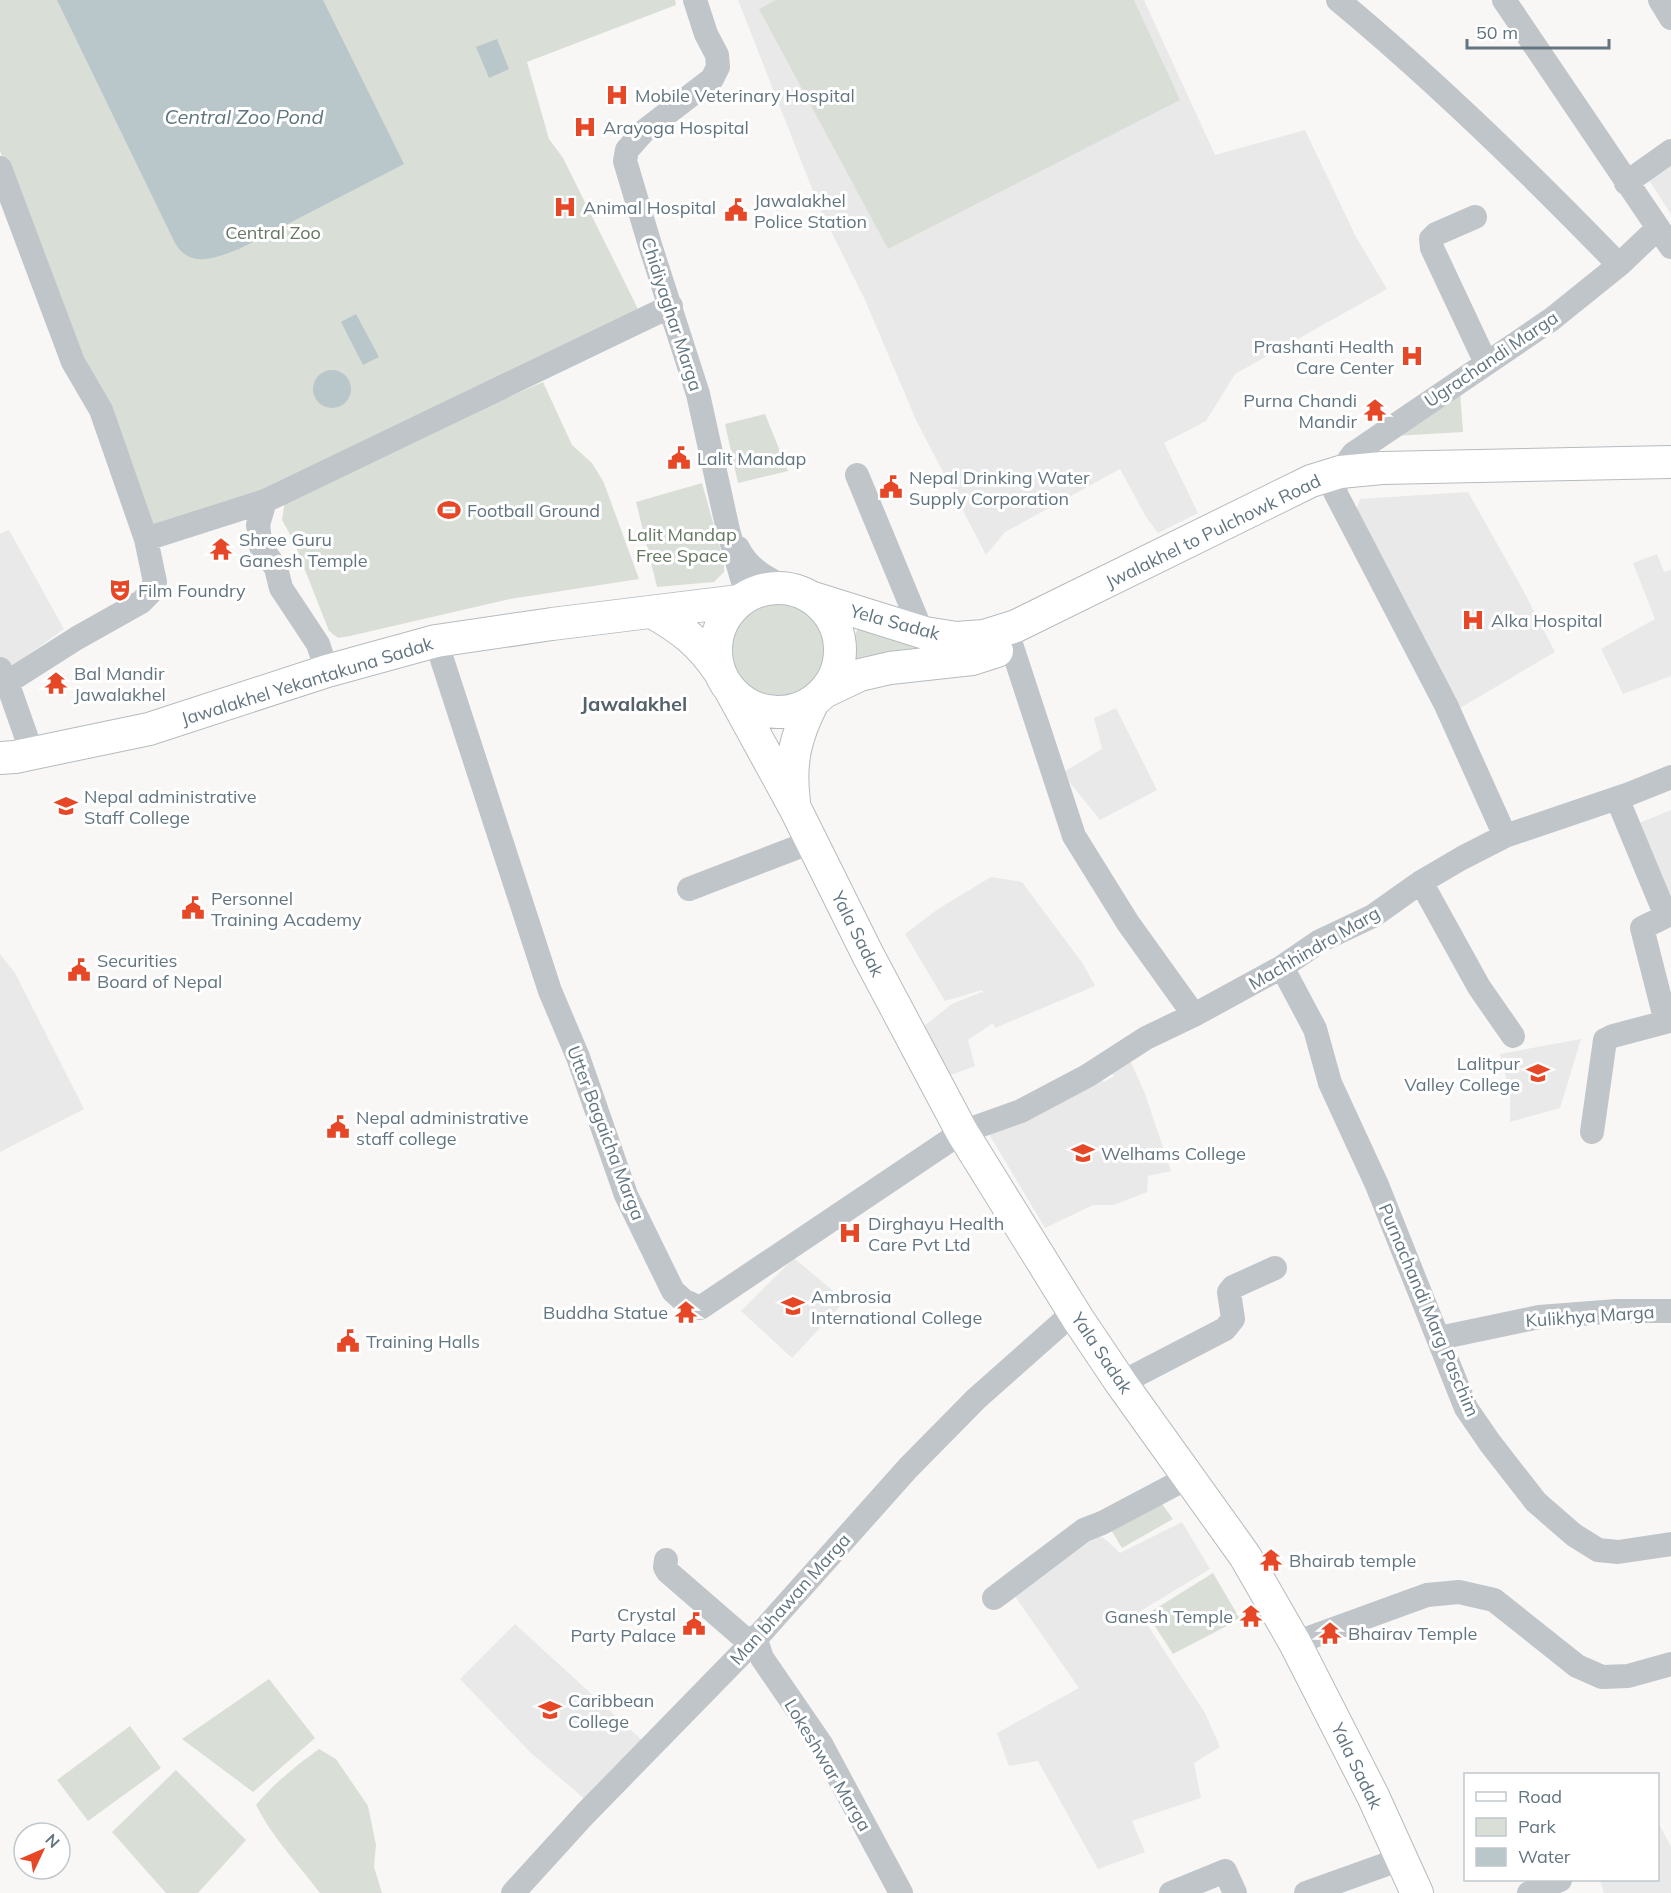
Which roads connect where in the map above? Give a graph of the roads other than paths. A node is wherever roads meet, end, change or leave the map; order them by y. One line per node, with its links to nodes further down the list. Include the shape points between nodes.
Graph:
1 (695, 0): 12 (street, Chidiyaghar Marga, via 717,55 718,68 712,79 643,132 627,150 626,161)
2 (1338, 0): 11 (street, via 1539,182)
3 (1504, 0): 8 (street)
4 (1660, 0): 5 (street)
5 (1671, 18)
6 (1671, 151): 8 (street)
7 (0, 168): 20 (street, via 72,362 101,410)
8 (1626, 183): 10 (street)
9 (1475, 217): 13 (street, via 1436,234 1431,240)
10 (1664, 238): 11 (street, Ugrachandi Marga)
11 (1619, 265): 13 (street, Ugrachandi Marga, via 1552,319)
12 (671, 306): 18 (street); 19 (street, Chidiyaghar Marga, via 698,394)
13 (1486, 363): 17 (street, Ugrachandi Marga, via 1353,454)
14 (1671, 462): 17 (main road, Jwalakhel to Pulchowk Road, via 1382,468)
15 (857, 475): 24 (street)
16 (1671, 477): 17 (main road)
17 (1338, 482): 25 (main road, via 1316,499 1036,639); 36 (street)
18 (265, 501): 20 (street); 27 (street, via 258,525 261,547 276,568 281,588 318,645)
19 (728, 530): 21 (street, Chidiyaghar Marga, via 743,559 761,576); 22 (street, Chidiyaghar Marga)
20 (146, 539): 28 (street, via 155,582 141,602)
21 (799, 593): 22 (main road, via 774,588); 24 (main road, Yela Sadak); 30 (main road, via 824,608 839,641 840,659 834,676)
22 (743, 598): 23 (main road, Jawalakhel Yekantakuna Sadak); 29 (main road, via 726,615 718,633 715,652)
23 (652, 612): 26 (main road, Jawalakhel Yekantakuna Sadak); 29 (main road, via 694,640)
24 (922, 632): 25 (main road, Yela Sadak, via 956,638)
25 (1014, 636): 30 (main road, via 972,659 860,675); 41 (street, via 1074,836 1128,923)
26 (436, 641): 27 (main road, Jawalakhel Yekantakuna Sadak); 43 (street, Utter Bagaicha Marga, via 550,991 626,1195 673,1291 700,1308)
27 (327, 671): 31 (main road, Jawalakhel Yekantakuna Sadak, via 149,729)
28 (2, 680): 31 (street)
29 (725, 681): 30 (main road, via 749,705 770,712 792,711); 35 (main road)
30 (818, 697): 35 (main road, via 800,727 793,754)
31 (32, 753): 32 (main road, Jawalakhel Yekantakuna Sadak)
32 (0, 758)
33 (1671, 777): 34 (street, Machhindra Marg)
34 (1617, 798): 36 (street, Machhindra Marg); 44 (street, via 1666,916 1642,928 1666,1022 1605,1040)
35 (795, 808): 37 (main road, Yala Sadak)
36 (1505, 836): 38 (street, Machhindra Marg)
37 (811, 842): 39 (street); 43 (main road, Yala Sadak)
38 (1421, 882): 40 (street, Machhindra Marg, via 1373,915 1320,941); 42 (street, via 1479,987)
39 (689, 889)
40 (1282, 967): 41 (street, Machhindra Marg); 48 (street, Purnachandi Marg Paschim, via 1315,1029 1330,1083 1377,1185)
41 (1194, 1015): 43 (street, Machhindra Marg, via 1146,1038 1087,1076 1021,1111)
42 (1513, 1036)
43 (962, 1132): 47 (main road, Yala Sadak)
44 (1592, 1132)
45 (1275, 1268): 49 (street, via 1233,1287 1229,1292 1233,1319 1225,1329)
46 (1671, 1311): 48 (street, Kulikhya Marga, via 1539,1317)
47 (1074, 1312): 49 (main road, Yala Sadak); 54 (street, Man bhawan Marga, via 976,1399 916,1460)
48 (1439, 1338): 51 (street, Purnachandi Marg Paschim, via 1466,1408 1536,1502 1598,1550 1618,1552)
49 (1122, 1383): 50 (main road, Yala Sadak)
50 (1189, 1478): 53 (street, via 1084,1530); 55 (main road, Yala Sadak, via 1245,1556)
51 (1671, 1544)
52 (666, 1560): 54 (street, via 668,1572)
53 (994, 1598)
54 (753, 1641): 59 (street, Man bhawan Marga); 60 (street, Lokeshwar Marga, via 821,1744)
55 (1295, 1643): 56 (street, via 1427,1595 1459,1592 1494,1600 1577,1666 1602,1677 1628,1676); 57 (main road, Yala Sadak)
56 (1671, 1664)
57 (1401, 1859): 63 (street); 64 (main road, Yala Sadak)
58 (1558, 1881): 65 (street)
59 (513, 1893)
60 (901, 1893)
61 (1171, 1893): 62 (street, via 1225,1871)
62 (1235, 1893)
63 (1306, 1893)
64 (1416, 1893)
65 (1529, 1893)

